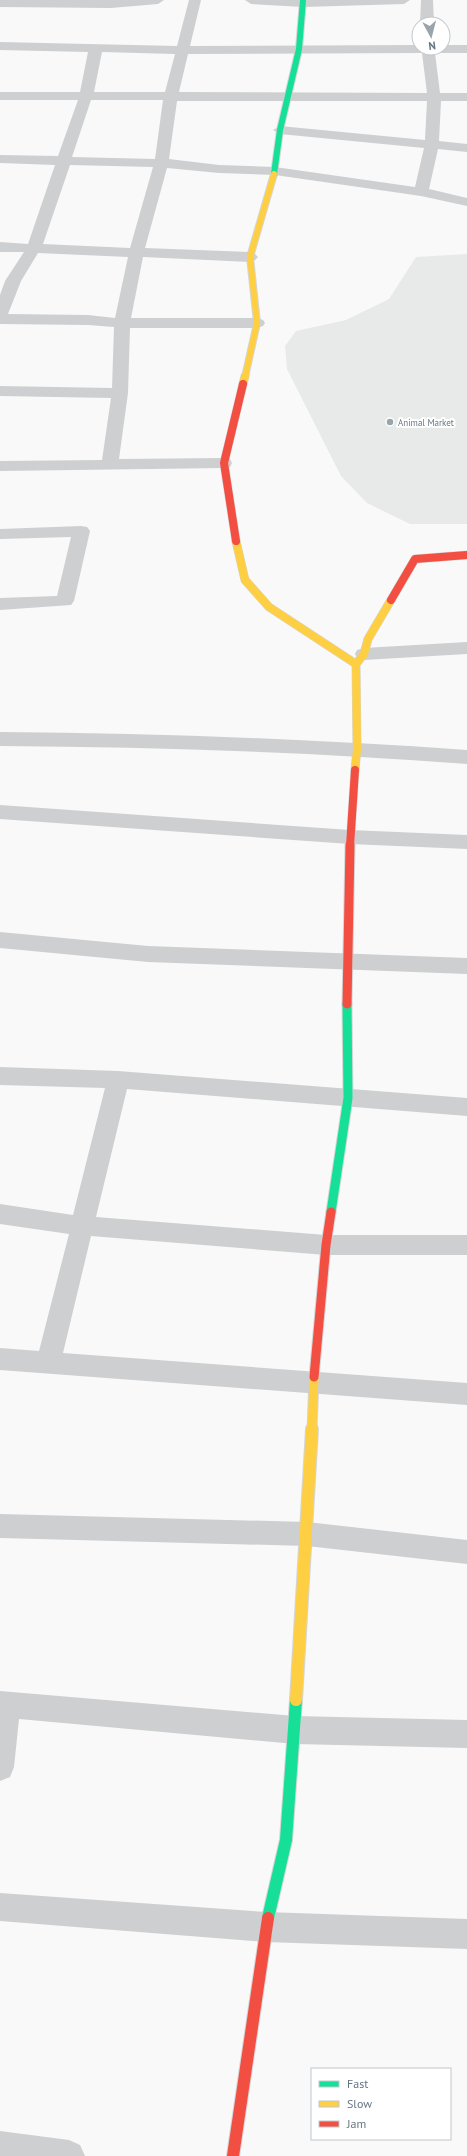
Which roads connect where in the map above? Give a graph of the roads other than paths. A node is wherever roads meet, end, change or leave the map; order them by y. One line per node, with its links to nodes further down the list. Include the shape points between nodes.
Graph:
1 (158, 0): 6 (street)
2 (196, 0): 16 (street)
3 (252, 0): 7 (street)
4 (404, 0): 7 (street)
5 (427, 0): 9 (street)
6 (112, 2): 8 (street)
7 (303, 2): 12 (street)
8 (0, 3)
9 (428, 16)
10 (0, 46): 11 (street)
11 (96, 48): 16 (street); 20 (street)
12 (299, 49): 13 (street); 16 (street); 21 (street)
13 (411, 49)
14 (451, 49): 15 (street)
15 (467, 49)
16 (181, 50): 18 (street)
17 (429, 56): 22 (street)
18 (171, 95): 20 (street); 21 (street); 29 (street)
19 (0, 96): 20 (street)
20 (86, 96): 28 (street)
21 (288, 96): 22 (street); 24 (street)
22 (434, 97): 23 (street); 25 (street)
23 (467, 97)
24 (280, 130): 25 (street); 30 (street)
25 (432, 146): 26 (street); 31 (street)
26 (467, 148)
27 (0, 159): 28 (street)
28 (63, 160): 29 (street); 34 (street)
29 (161, 163): 30 (street); 35 (street)
30 (275, 172): 31 (street); 36 (street)
31 (421, 192): 32 (street)
32 (467, 202)
33 (0, 247): 34 (street)
34 (34, 248): 35 (street); 37 (street, via 13,281)
35 (136, 252): 36 (street); 39 (street)
36 (250, 257): 40 (street)
37 (0, 315)
38 (0, 319): 39 (street)
39 (122, 323): 40 (street); 42 (street)
40 (257, 323): 43 (street)
41 (0, 391): 42 (street)
42 (120, 392): 44 (street)
43 (224, 463): 44 (street); 50 (street, via 233,531 245,580 269,607)
44 (110, 465): 45 (street)
45 (0, 466)
46 (0, 534): 48 (street, via 81,531 64,601)
47 (467, 555): 50 (street, via 415,559 368,639)
48 (0, 604)
49 (467, 648): 50 (street)
50 (360, 659): 52 (street)
51 (0, 739): 52 (street, via 145,740)
52 (357, 749): 53 (street); 55 (street)
53 (467, 757)
54 (0, 812): 55 (street)
55 (350, 837): 56 (street); 58 (street)
56 (467, 842)
57 (0, 940): 58 (street, via 148,954)
58 (347, 962): 59 (street); 62 (street)
59 (467, 966)
60 (0, 1076): 61 (street)
61 (118, 1080): 62 (street); 65 (street)
62 (348, 1098): 63 (street); 66 (street)
63 (467, 1107)
64 (0, 1214): 65 (street)
65 (82, 1226): 66 (street); 69 (street)
66 (326, 1245): 67 (street); 70 (street)
67 (467, 1245)
68 (0, 1359): 69 (street)
69 (49, 1361): 70 (street)
70 (314, 1382): 71 (street); 73 (street)
71 (467, 1394)
72 (0, 1526): 73 (street)
73 (307, 1534): 74 (street); 76 (street)
74 (467, 1552)
75 (3, 1705): 76 (street); 78 (street)
76 (295, 1730): 77 (street); 80 (street, via 286,1840)
77 (467, 1734)
78 (0, 1766)
79 (0, 1907): 80 (street)
80 (266, 1927): 81 (street); 84 (street)
81 (467, 1934)
82 (0, 2146): 83 (street)
83 (69, 2156)
84 (233, 2156)

